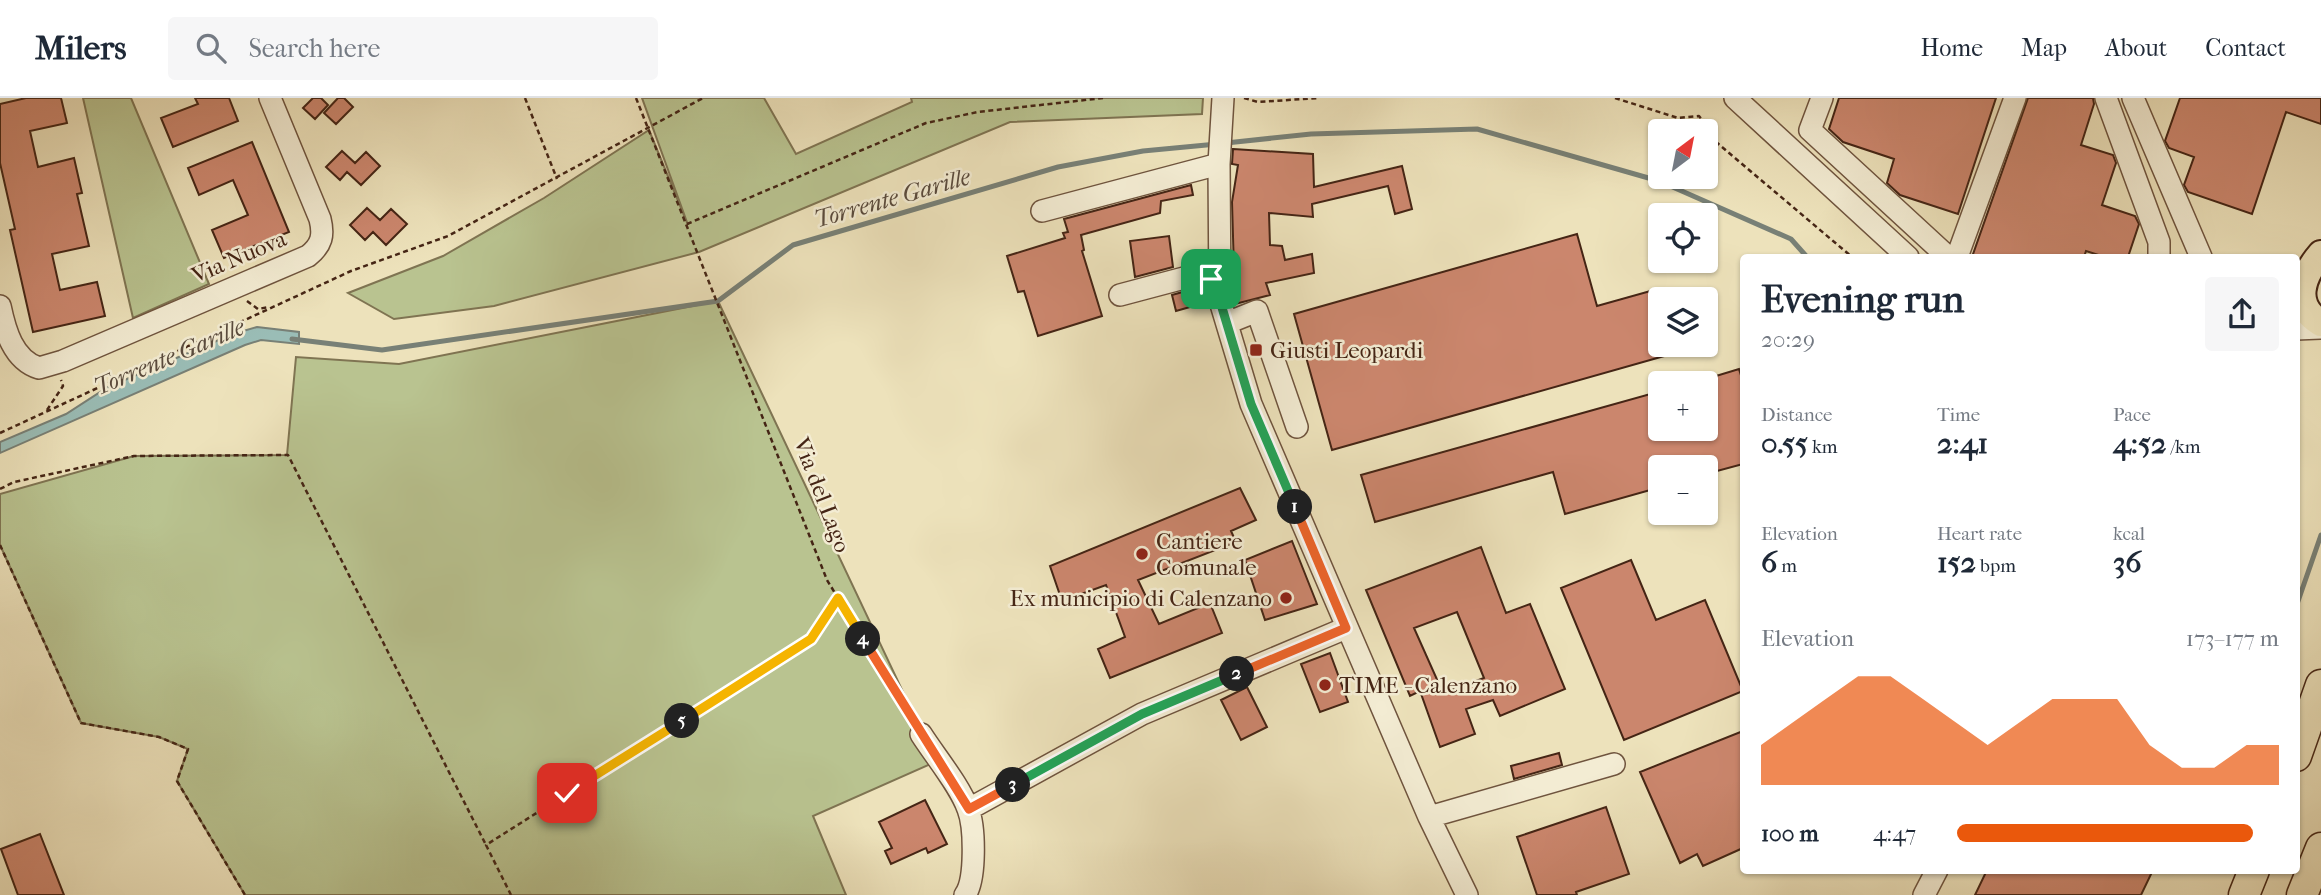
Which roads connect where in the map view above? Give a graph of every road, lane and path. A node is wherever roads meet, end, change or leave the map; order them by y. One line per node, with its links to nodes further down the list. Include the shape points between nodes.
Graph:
1 (270, 98): 28 (street, Via Nuova, via 323,233 308,256)
2 (525, 98): 17 (path)
3 (636, 98): 15 (path, Via del Lago)
4 (704, 98): 15 (path)
5 (1103, 98): 19 (path, via 978,112 926,123)
6 (1244, 98): 7 (path, via 1258,103)
7 (1319, 98)
8 (1615, 98): 20 (path, via 1678,118 1699,116 1709,136)
9 (1735, 98): 21 (street)
10 (1822, 98): 22 (street, via 1810,130)
11 (2015, 98): 23 (street)
12 (2106, 98): 24 (street, via 2159,242)
13 (2133, 98): 25 (street)
14 (1223, 106): 16 (street)
15 (649, 130): 17 (path); 19 (path, Via del Lago)
16 (1219, 158): 18 (street); 27 (street)
17 (557, 179): 33 (path, via 448,236 351,271)
18 (1042, 211)
19 (687, 224): 43 (path, Via del Lago)
20 (1848, 254)
21 (1905, 254)
22 (1945, 254)
23 (1958, 254)
24 (2159, 254)
25 (2200, 254)
26 (2321, 254): 29 (main road, via 2307,270)
27 (1220, 279): 30 (street, via 1184,278); 34 (street)
28 (240, 285): 33 (path, via 249,305); 37 (street, Via Nuova)
29 (2300, 294)
30 (1121, 295)
31 (2300, 299): 35 (main road)
32 (0, 306): 37 (street, Via Nuova, via 15,349 30,365 39,368)
33 (274, 307): 38 (path)
34 (1227, 323): 39 (street, via 1257,311); 44 (street, via 1251,404)
35 (2321, 326): 36 (street)
36 (2300, 329)
37 (55, 363): 38 (path, via 63,386)
38 (45, 412): 40 (path)
39 (1297, 427)
40 (0, 433)
41 (0, 489): 51 (path, via 134,456 288,455)
42 (0, 545): 55 (path, via 81,723 159,737 188,749 177,781)
43 (838, 598): 46 (path, Via del Lago); 51 (path, via 811,639)
44 (1346, 628): 49 (street, via 1142,714); 50 (street)
45 (2321, 685): 47 (highway)
46 (921, 734): 49 (street)
47 (2301, 743)
48 (1614, 764): 50 (street)
49 (969, 809): 57 (street, via 973,856 971,887)
50 (1429, 817): 58 (street)
51 (486, 845): 56 (path)
52 (2321, 848): 61 (highway)
53 (1935, 874): 59 (street)
54 (2253, 874): 60 (highway)
55 (245, 895)
56 (511, 895)
57 (965, 895)
58 (1467, 895)
59 (1924, 895)
60 (2245, 895)
61 (2302, 895)

